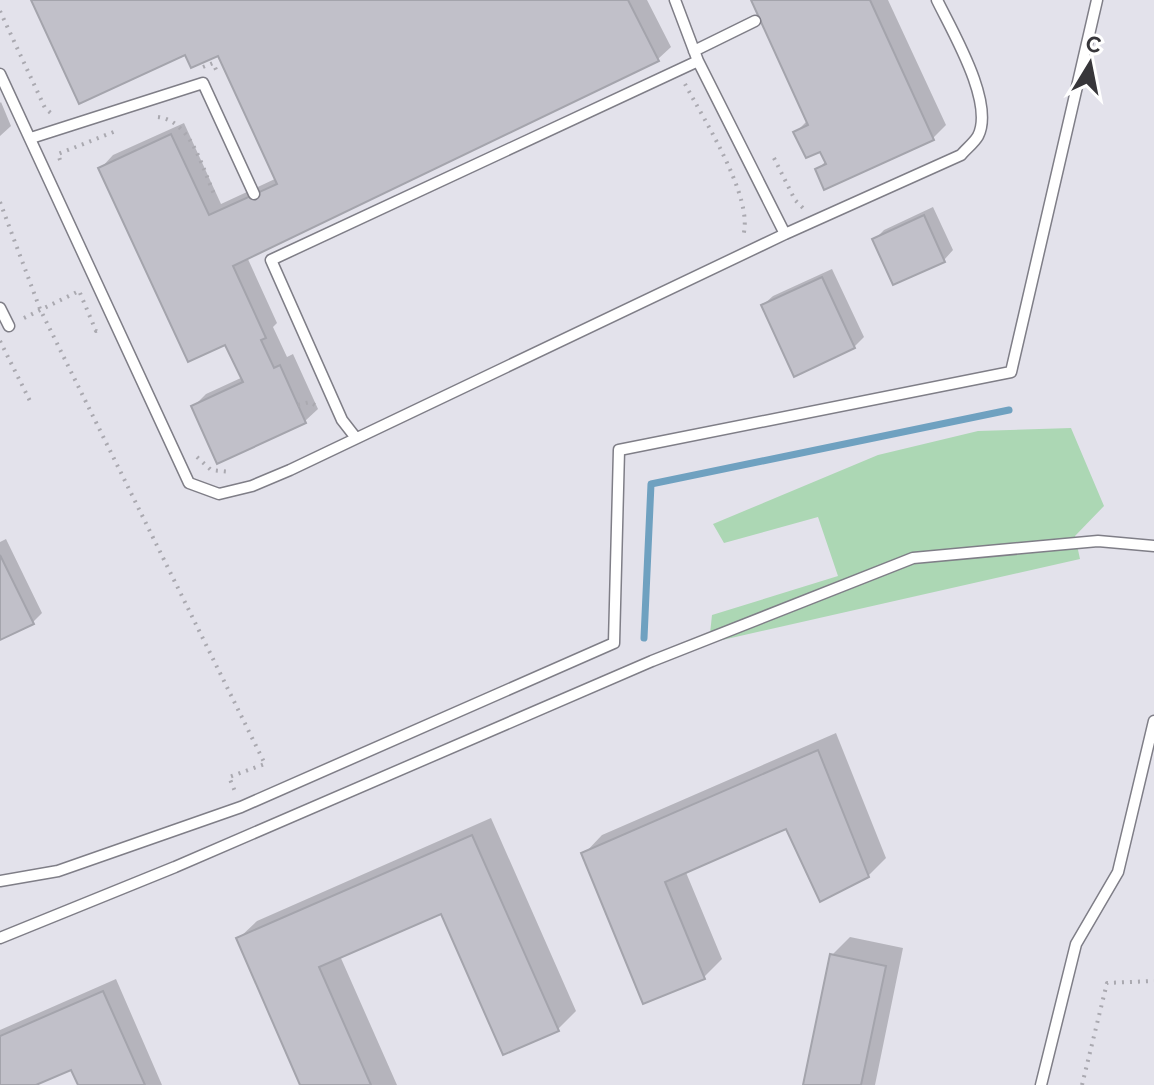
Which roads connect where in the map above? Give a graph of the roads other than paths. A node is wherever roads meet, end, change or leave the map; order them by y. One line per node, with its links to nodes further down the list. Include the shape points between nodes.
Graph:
1 (675, 0): 5 (lane)
2 (937, 0): 9 (lane, via 979,92 978,135 961,155)
3 (1097, 0): 17 (lane, via 1011,372 619,450 614,643 241,807 58,871)
4 (755, 21): 5 (lane)
5 (696, 56): 9 (lane); 11 (lane, via 678,70)
6 (0, 74): 7 (lane)
7 (31, 138): 8 (lane, via 203,83); 14 (lane, via 189,483 219,494 252,486)
8 (254, 194)
9 (785, 234): 14 (lane)
10 (277, 246): 11 (lane)
11 (271, 260): 14 (lane, via 342,420)
12 (0, 308): 13 (lane)
13 (9, 326)
14 (356, 438)
15 (1154, 546): 18 (lane, via 1098,541 913,558 652,661)
16 (1154, 721): 19 (lane, via 1118,872 1076,944)
17 (0, 881)
18 (0, 938)
19 (1041, 1085)

